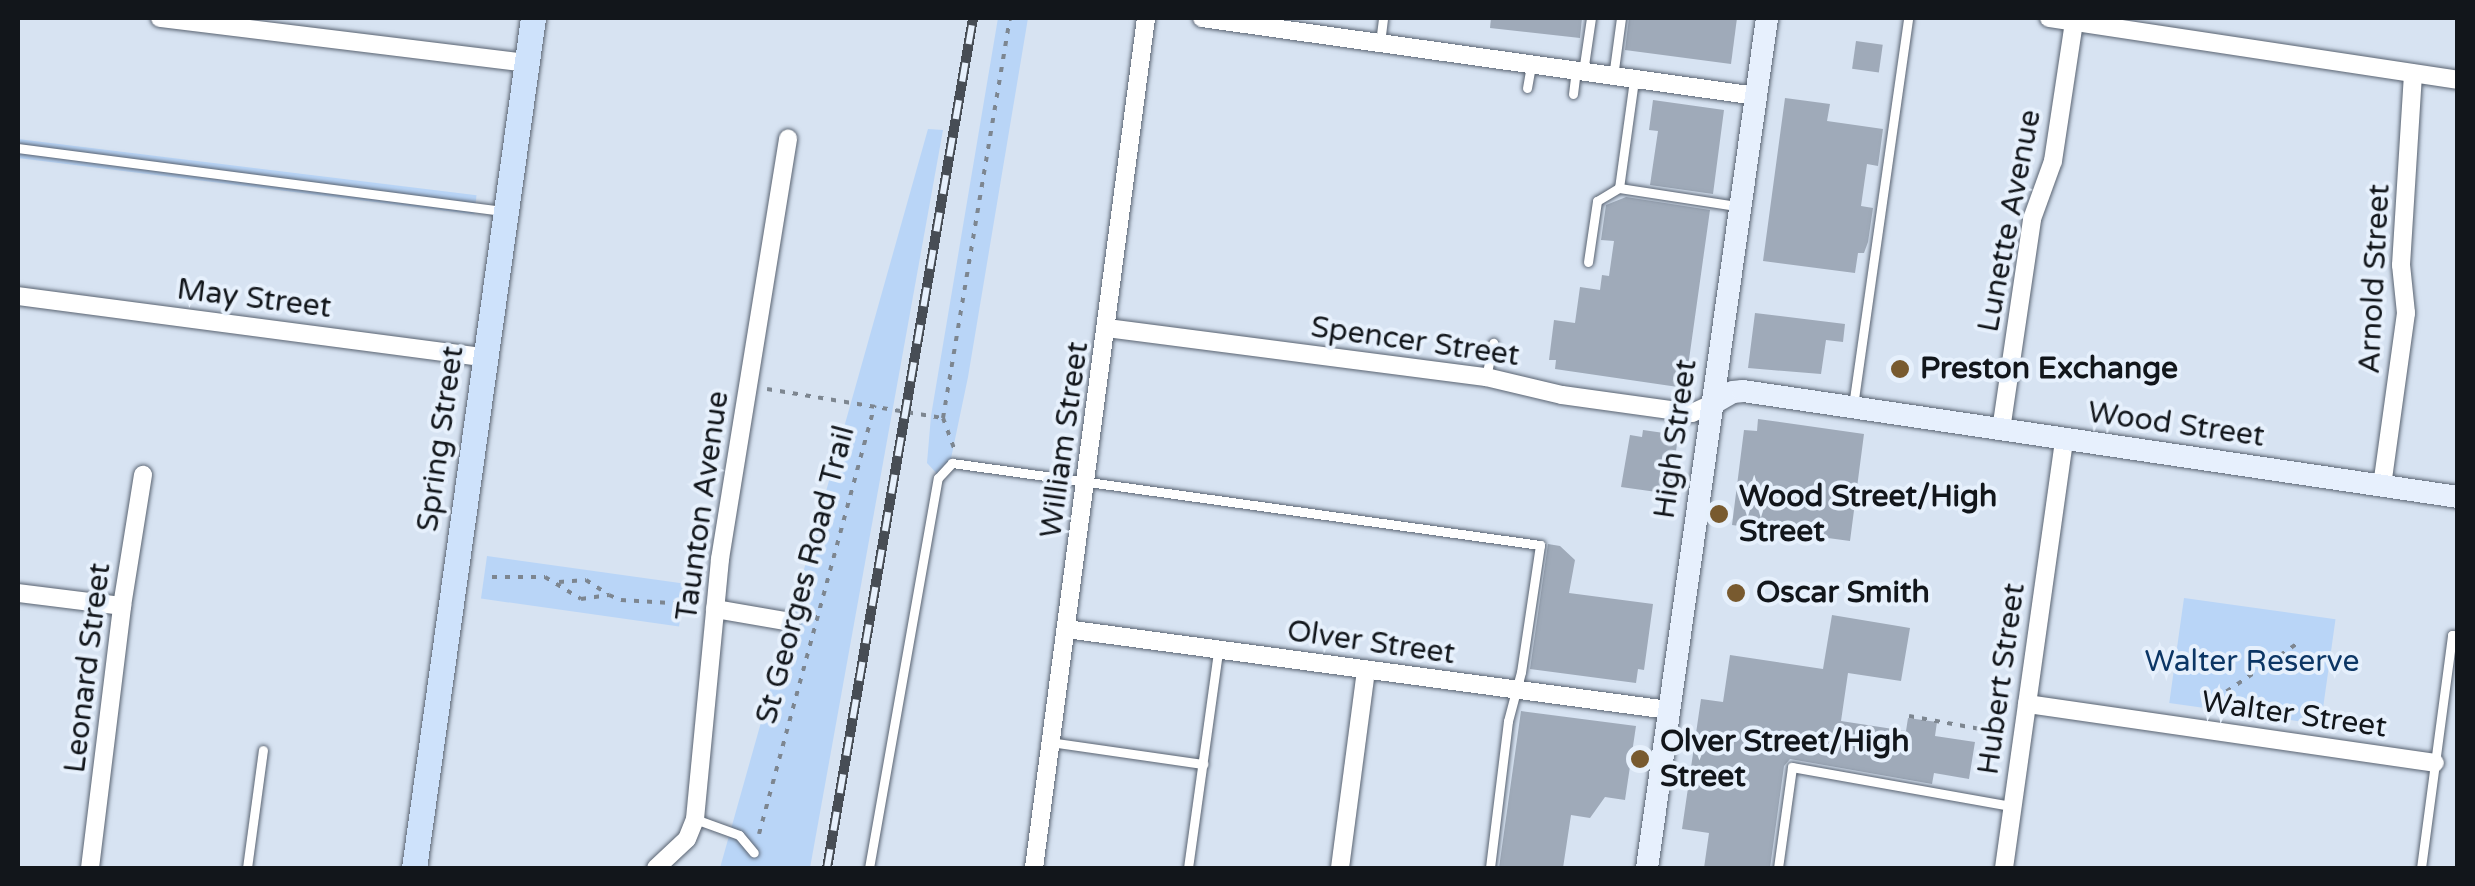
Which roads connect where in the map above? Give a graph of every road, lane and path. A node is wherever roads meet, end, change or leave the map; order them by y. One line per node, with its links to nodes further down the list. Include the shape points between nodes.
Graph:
1 (160, 18): 14 (street)
2 (533, 18): 14 (main road, Spring Street)
3 (1010, 18): 39 (path)
4 (1146, 18): 31 (street, William Street)
5 (1202, 18): 13 (street)
6 (1384, 18): 13 (lane)
7 (1591, 18): 16 (lane)
8 (1621, 18): 18 (lane)
9 (1767, 18): 23 (main road, High Street)
10 (1908, 18): 38 (lane)
11 (2049, 18): 12 (street)
12 (2074, 22): 17 (street); 40 (street, Lunette Avenue, via 2053,161 2032,219)
13 (1380, 43): 15 (street)
14 (527, 63): 28 (main road, Spring Street)
15 (1531, 65): 16 (street); 21 (lane)
16 (1580, 72): 18 (street); 22 (lane)
17 (2412, 74): 20 (street); 45 (street, Arnold Street, via 2402,265 2406,313)
18 (1613, 77): 19 (street)
19 (1634, 80): 23 (street); 26 (lane)
20 (2458, 80)
21 (1528, 88)
22 (1573, 94)
23 (1756, 96): 27 (main road, High Street)
24 (788, 138): 35 (street, Taunton Avenue)
25 (18, 148): 28 (lane)
26 (1619, 188): 27 (lane); 29 (lane, via 1596,201)
27 (1740, 207): 36 (main road, High Street)
28 (504, 211): 33 (main road, Spring Street)
29 (1588, 262)
30 (18, 296): 33 (street, May Street)
31 (1108, 328): 34 (street, Spencer Street); 44 (street, William Street)
32 (1493, 343): 34 (lane)
33 (484, 357): 75 (main road, Spring Street)
34 (1486, 376): 36 (street, Spencer Street, via 1562,395 1692,413)
35 (748, 387): 37 (path); 53 (street, Taunton Avenue)
36 (1712, 404): 38 (main road, Wood Street, via 1743,391); 63 (main road, High Street)
37 (876, 405): 39 (path, St Georges Road Trail); 72 (path, St Georges Road Trail)
38 (1852, 408): 40 (main road, Wood Street)
39 (944, 418): 42 (path)
40 (2001, 430): 41 (main road, Wood Street)
41 (2064, 439): 45 (main road, Wood Street); 61 (street, Hubert Street)
42 (961, 464): 44 (lane); 77 (lane, via 944,468 938,478)
43 (143, 474): 52 (street, Leonard Street)
44 (1088, 480): 55 (street, William Street); 60 (lane, via 1540,545)
45 (2382, 486): 46 (main road, Wood Street)
46 (2458, 497)
47 (492, 577): 48 (path)
48 (557, 582): 50 (path, via 586,580); 50 (path, via 580,598)
49 (18, 593): 52 (street)
50 (609, 595): 51 (path)
51 (687, 604)
52 (122, 606): 73 (street, Leonard Street)
53 (716, 609): 54 (street); 71 (street, Taunton Avenue)
54 (790, 622)
55 (1066, 630): 58 (street, Olver Street); 66 (street, William Street)
56 (2458, 636): 68 (lane, via 2452,635)
57 (2298, 643): 62 (path)
58 (1218, 651): 59 (street, Olver Street); 69 (lane)
59 (1366, 670): 60 (street, Olver Street); 80 (street)
60 (1518, 691): 63 (street, Olver Street); 81 (lane, via 1508,721)
61 (2027, 704): 65 (street, Hubert Street); 68 (street, Walter Street)
62 (2205, 706)
63 (1668, 710): 82 (main road, High Street)
64 (1909, 716): 65 (path)
65 (2022, 736): 70 (street, Hubert Street)
66 (1050, 742): 69 (lane); 78 (street, William Street)
67 (263, 750): 74 (lane)
68 (2435, 763): 85 (lane)
69 (1203, 764): 79 (lane)
70 (2012, 806): 83 (lane, via 1792,767); 84 (street, Hubert Street)
71 (695, 818): 72 (lane, via 739,836); 76 (street, Taunton Avenue, via 687,839)
72 (754, 853)
73 (90, 868)
74 (247, 868)
75 (414, 868)
76 (656, 868)
77 (869, 868)
78 (1034, 868)
79 (1188, 868)
80 (1340, 868)
81 (1490, 868)
82 (1647, 868)
83 (1778, 868)
84 (2004, 868)
85 (2421, 868)

